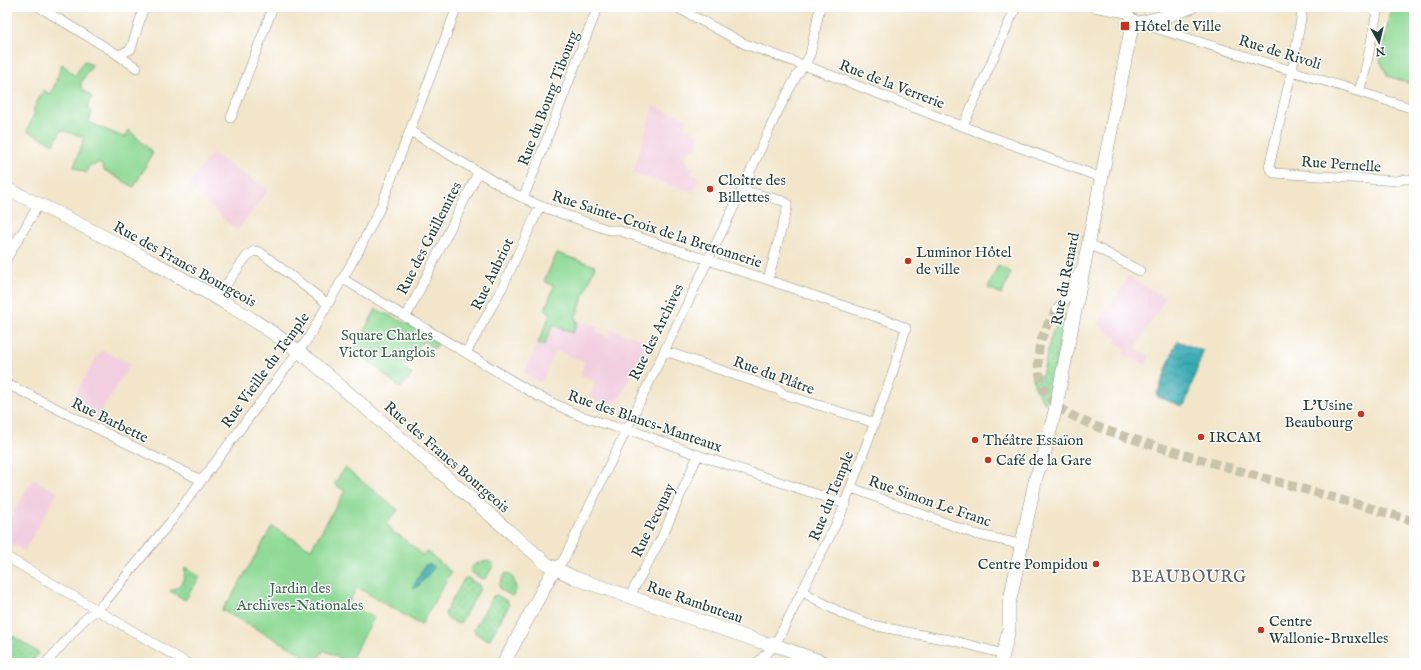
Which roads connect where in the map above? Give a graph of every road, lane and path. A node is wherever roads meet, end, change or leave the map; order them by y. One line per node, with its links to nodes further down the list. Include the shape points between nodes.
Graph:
1 (39, 7): 14 (street)
2 (144, 7): 14 (street, via 130,49)
3 (273, 7): 20 (street)
4 (457, 7): 22 (street, Rue Vieille du Temple)
5 (598, 7): 28 (street, Rue du Bourg Tibourg)
6 (676, 7): 15 (street, Rue de la Verrerie, via 745,44)
7 (820, 7): 15 (street, Rue des Archives, via 810,55)
8 (1016, 7): 21 (street)
9 (1093, 7): 13 (street, Rue de Rivoli, via 1126,14)
10 (1191, 7): 13 (street)
11 (1303, 7): 16 (street)
12 (1378, 7): 18 (street)
13 (1139, 23): 16 (street, Rue de Rivoli); 24 (street, Rue du Renard, via 1133,27 1130,35)
14 (119, 55): 17 (street)
15 (804, 66): 21 (street, Rue de la Verrerie); 27 (street, Rue des Archives, via 796,75)
16 (1292, 67): 18 (street, Rue de Rivoli); 25 (street, Rue Pernelle, via 1269,167 1274,173 1397,181)
17 (137, 68)
18 (1359, 91): 19 (street, Rue de Rivoli)
19 (1414, 109)
20 (231, 118)
21 (963, 126): 24 (street, Rue de la Verrerie)
22 (410, 132): 23 (street, Rue Sainte-Croix de la Bretonnerie); 36 (street, Rue Vieille du Temple, via 381,206)
23 (478, 173): 28 (street, Rue Sainte-Croix de la Bretonnerie); 41 (street, Rue des Guillemites)
24 (1102, 178): 31 (street, Rue du Renard)
25 (1414, 179)
26 (7, 189): 29 (street, Rue des Francs Bourgeois)
27 (742, 190): 34 (street, Rue des Archives); 37 (street, via 787,203)
28 (523, 198): 30 (street, Rue Sainte-Croix de la Bretonnerie)
29 (39, 204): 33 (street); 38 (street, Rue des Francs Bourgeois)
30 (540, 206): 34 (street, Rue Sainte-Croix de la Bretonnerie, via 589,224 617,230); 45 (street, Rue Aubriot, via 502,288)
31 (1088, 243): 32 (street, Rue du Renard); 35 (street)
32 (1085, 256): 40 (street, via 1067,298); 53 (street, Rue du Renard, via 1055,411 1036,477)
33 (7, 258)
34 (708, 260): 37 (street, Rue Sainte-Croix de la Bretonnerie); 44 (street, Rue des Archives)
35 (1140, 271)
36 (343, 279): 39 (street, Rue Vieille du Temple); 41 (street, Rue des Blancs-Manteaux)
37 (768, 280): 42 (street, Rue Sainte-Croix de la Bretonnerie)
38 (217, 297): 39 (street, via 247,256 254,251 260,252); 43 (street, Rue des Francs Bourgeois)
39 (328, 304): 43 (street, Rue Vieille du Temple)
40 (1057, 309)
41 (406, 317): 45 (street, Rue des Blancs-Manteaux)
42 (906, 328): 47 (street, Rue du Temple)
43 (299, 351): 50 (street, Rue Vieille du Temple); 55 (street, Rue des Francs Bourgeois, via 519,541)
44 (665, 351): 47 (street, Rue du Plâtre); 48 (street, Rue des Archives)
45 (466, 353): 48 (street, Rue des Blancs-Manteaux, via 543,399 578,415)
46 (7, 384): 50 (street, Rue Barbette)
47 (874, 424): 51 (street, Rue du Temple)
48 (626, 430): 49 (street, Rue des Blancs-Manteaux); 55 (street, Rue des Archives, via 564,559)
49 (698, 455): 52 (street, Rue des Blancs-Manteaux); 57 (street, Rue Pecquay, via 662,537)
50 (201, 480): 58 (street, Rue Vieille du Temple, via 172,520)
51 (852, 488): 52 (street, Rue du Temple); 53 (street, Rue Simon Le Franc, via 975,534)
52 (846, 504): 56 (street, Rue du Temple)
53 (1023, 543): 60 (street, Rue du Renard, via 1009,604 1009,629)
54 (7, 557): 58 (street)
55 (556, 569): 57 (street, Rue Rambuteau, via 575,578); 63 (street, Rue des Archives)
56 (803, 592): 59 (street, Rue du Temple); 60 (street, via 843,614 872,624 951,640)
57 (631, 596): 59 (street, Rue Rambuteau)
58 (97, 609): 61 (street, Rue Vieille du Temple); 62 (street)
59 (776, 645): 64 (street, Rue du Temple); 65 (street, Rue Rambuteau)
60 (1002, 658)
61 (46, 663)
62 (187, 663)
63 (504, 663)
64 (758, 663)
65 (825, 663)

